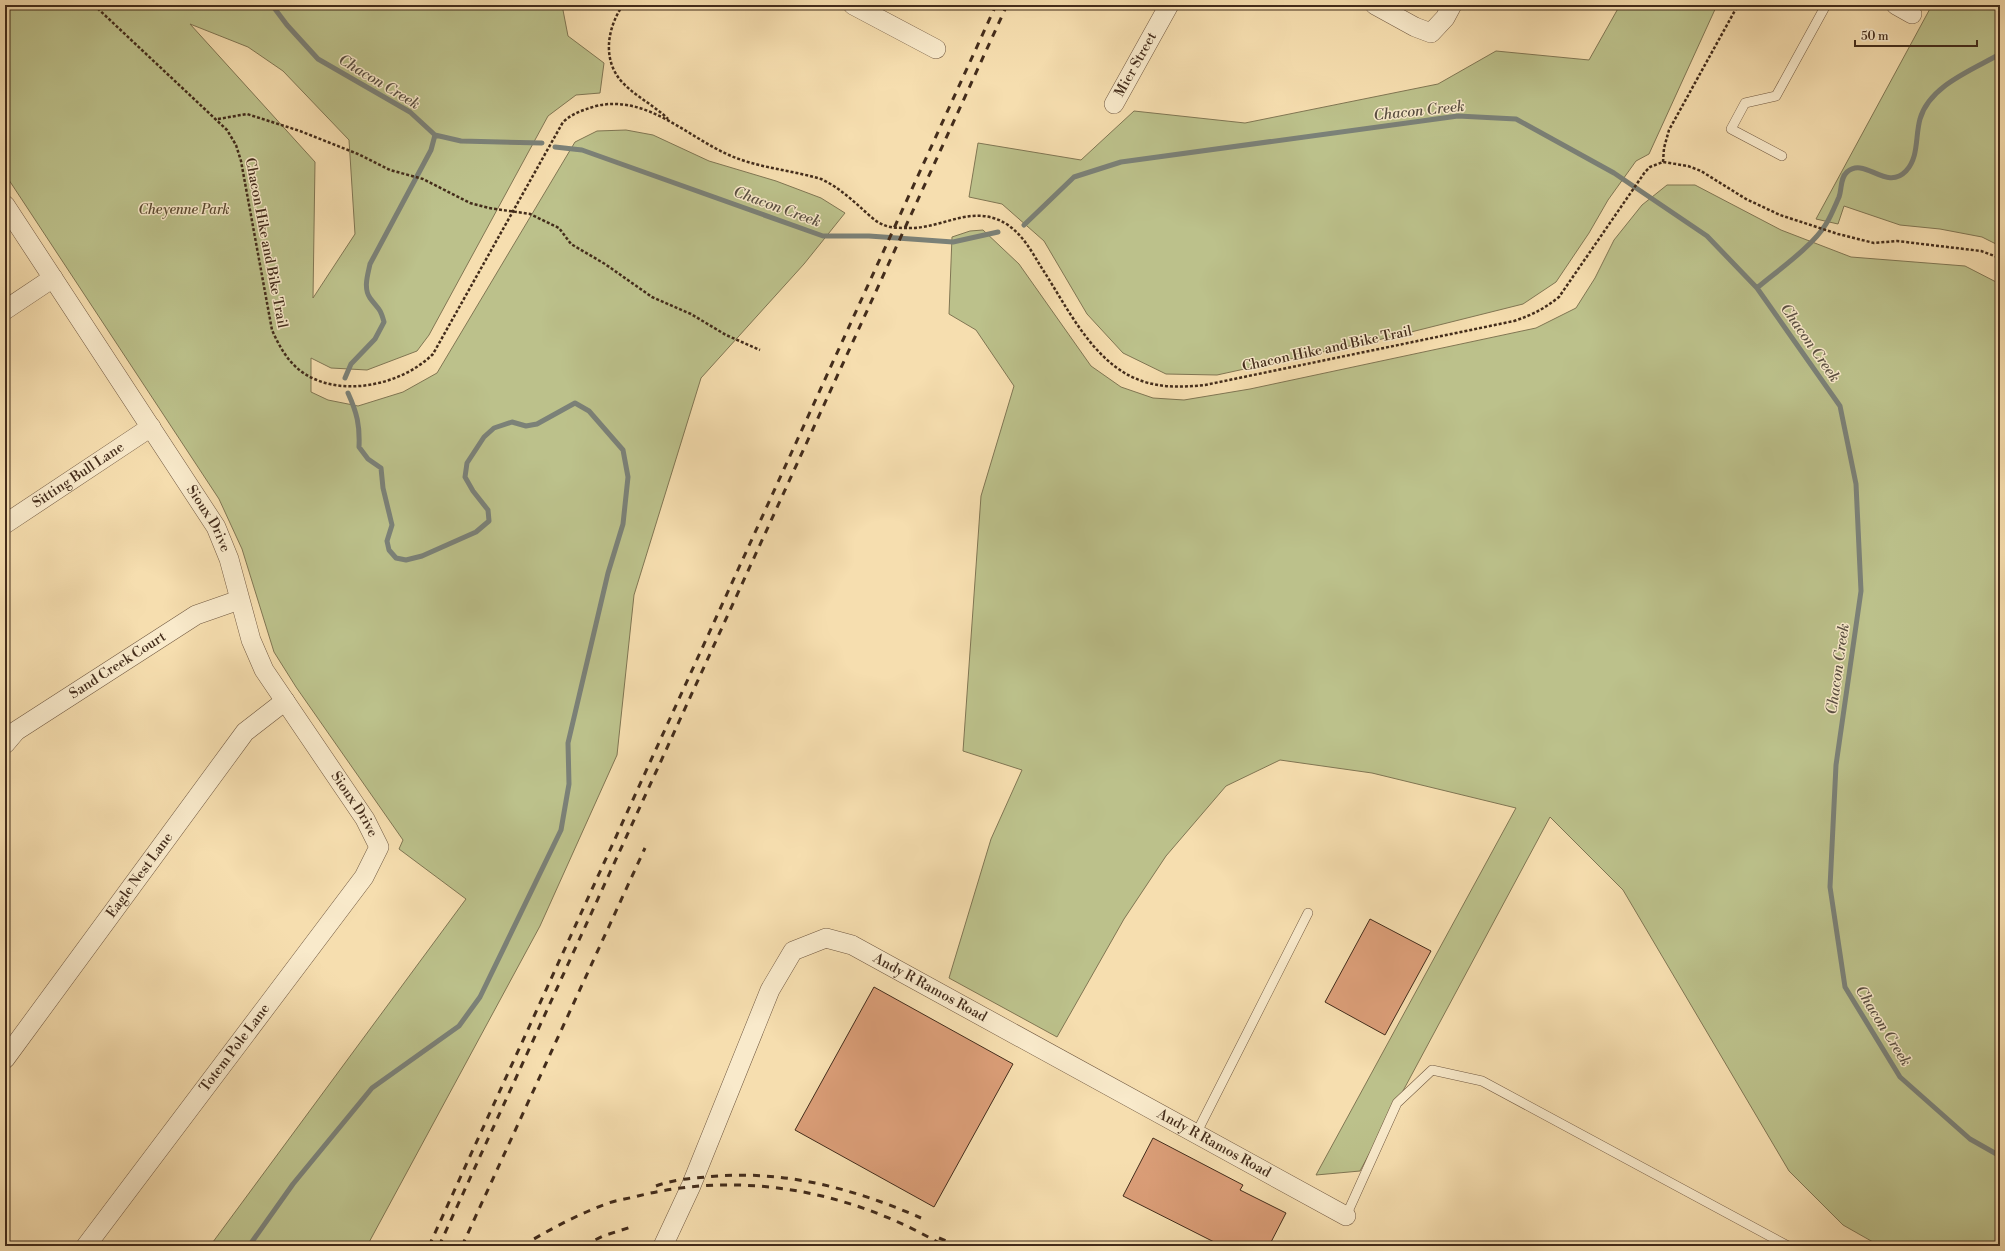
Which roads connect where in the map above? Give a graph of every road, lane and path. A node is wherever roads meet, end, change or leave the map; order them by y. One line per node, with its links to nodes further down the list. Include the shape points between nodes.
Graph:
1 (94, 5): 13 (path, Chacon Hike and Bike Trail)
2 (623, 5): 14 (path, Chacon Hike and Bike Trail, via 609,36 608,48 613,68 622,82)
3 (853, 5): 11 (street)
4 (1169, 5): 12 (street, Mier Street)
5 (1375, 5): 6 (street, via 1431,33 1445,18)
6 (1452, 5)
7 (1738, 5): 16 (path, via 1669,130)
8 (1826, 5): 15 (lane, via 1776,96 1744,103 1731,129)
9 (1896, 5): 10 (street)
10 (1912, 14)
11 (936, 49)
12 (1114, 104)
13 (218, 119): 18 (path, via 247,114 300,131 390,170 423,179 470,203); 18 (path, Chacon Hike and Bike Trail, via 236,145 241,161 272,330 288,360 302,372 323,383 356,386 392,379 424,364 442,342)
14 (670, 121): 16 (path, Chacon Hike and Bike Trail, via 730,156 804,174 833,185 885,226 910,228 970,215 997,219 1021,236 1086,335 1104,356 1115,366 1144,382 1181,387 1205,385 1514,321 1532,315 1559,297 1640,179 1650,167); 18 (path, Chacon Hike and Bike Trail, via 623,104 609,103 573,114 563,122)
15 (1782, 156)
16 (1663, 162): 19 (path, via 1701,171 1746,199 1784,217 1838,234 1874,243 1897,241 1982,251)
17 (5, 205): 20 (street, Sioux Drive)
18 (513, 211): 22 (path, via 530,214 559,228 572,244 652,297)
19 (2000, 258)
20 (53, 278): 21 (street); 23 (street, Sioux Drive)
21 (5, 310)
22 (760, 350)
23 (151, 427): 24 (street, Sitting Bull Lane); 25 (street, Sioux Drive, via 216,527 230,559)
24 (5, 524)
25 (239, 600): 26 (street, Sioux Drive, via 250,640 264,670); 27 (street, Sand Creek Court, via 196,615 16,731)
26 (285, 701): 28 (street, Sioux Drive, via 365,820); 30 (street, Eagle Nest Lane, via 245,732)
27 (5, 744)
28 (379, 847): 33 (street, Totem Pole Lane, via 364,877)
29 (1308, 913): 31 (lane)
30 (5, 1059)
31 (1196, 1134): 32 (street, Andy R Ramos Road); 34 (street, Andy R Ramos Road, via 852,945 826,938 793,951 770,990 691,1186)
32 (1346, 1216): 35 (lane, via 1397,1103 1432,1070 1482,1081)
33 (86, 1246)
34 (663, 1246)
35 (1788, 1246)

